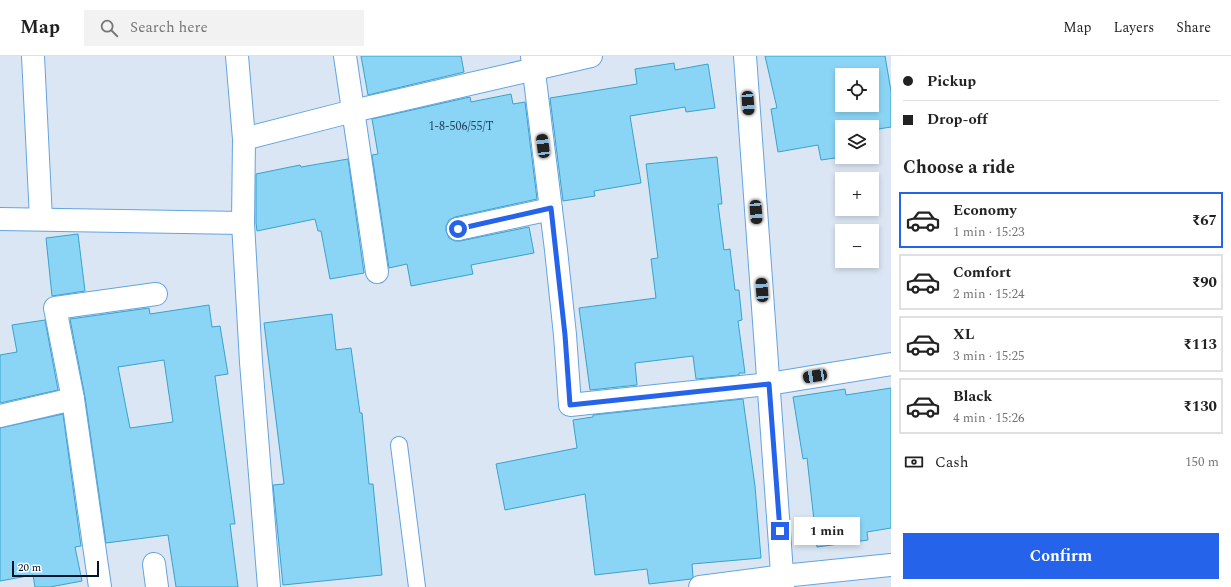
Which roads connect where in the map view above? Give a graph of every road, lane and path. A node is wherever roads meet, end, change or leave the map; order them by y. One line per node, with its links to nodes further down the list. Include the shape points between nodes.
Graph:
1 (33, 56): 10 (street)
2 (238, 56): 8 (street)
3 (345, 56): 7 (street)
4 (591, 56): 6 (street)
5 (745, 56): 17 (street)
6 (533, 62): 7 (street); 9 (street)
7 (354, 111): 8 (street); 14 (street)
8 (244, 139): 12 (street)
9 (551, 208): 13 (street); 17 (street, via 570,405)
10 (41, 218): 11 (street); 12 (street)
11 (0, 219)
12 (243, 223): 26 (street)
13 (458, 229)
14 (378, 272)
15 (156, 294): 18 (street, via 55,308)
16 (891, 364): 17 (street)
17 (769, 384): 23 (street)
18 (73, 399): 19 (street); 24 (street)
19 (0, 416)
20 (399, 444): 27 (lane)
21 (154, 564): 25 (street)
22 (891, 564): 23 (street)
23 (783, 581): 28 (street)
24 (100, 587)
25 (156, 587)
26 (269, 587)
27 (417, 587)
28 (700, 587)

